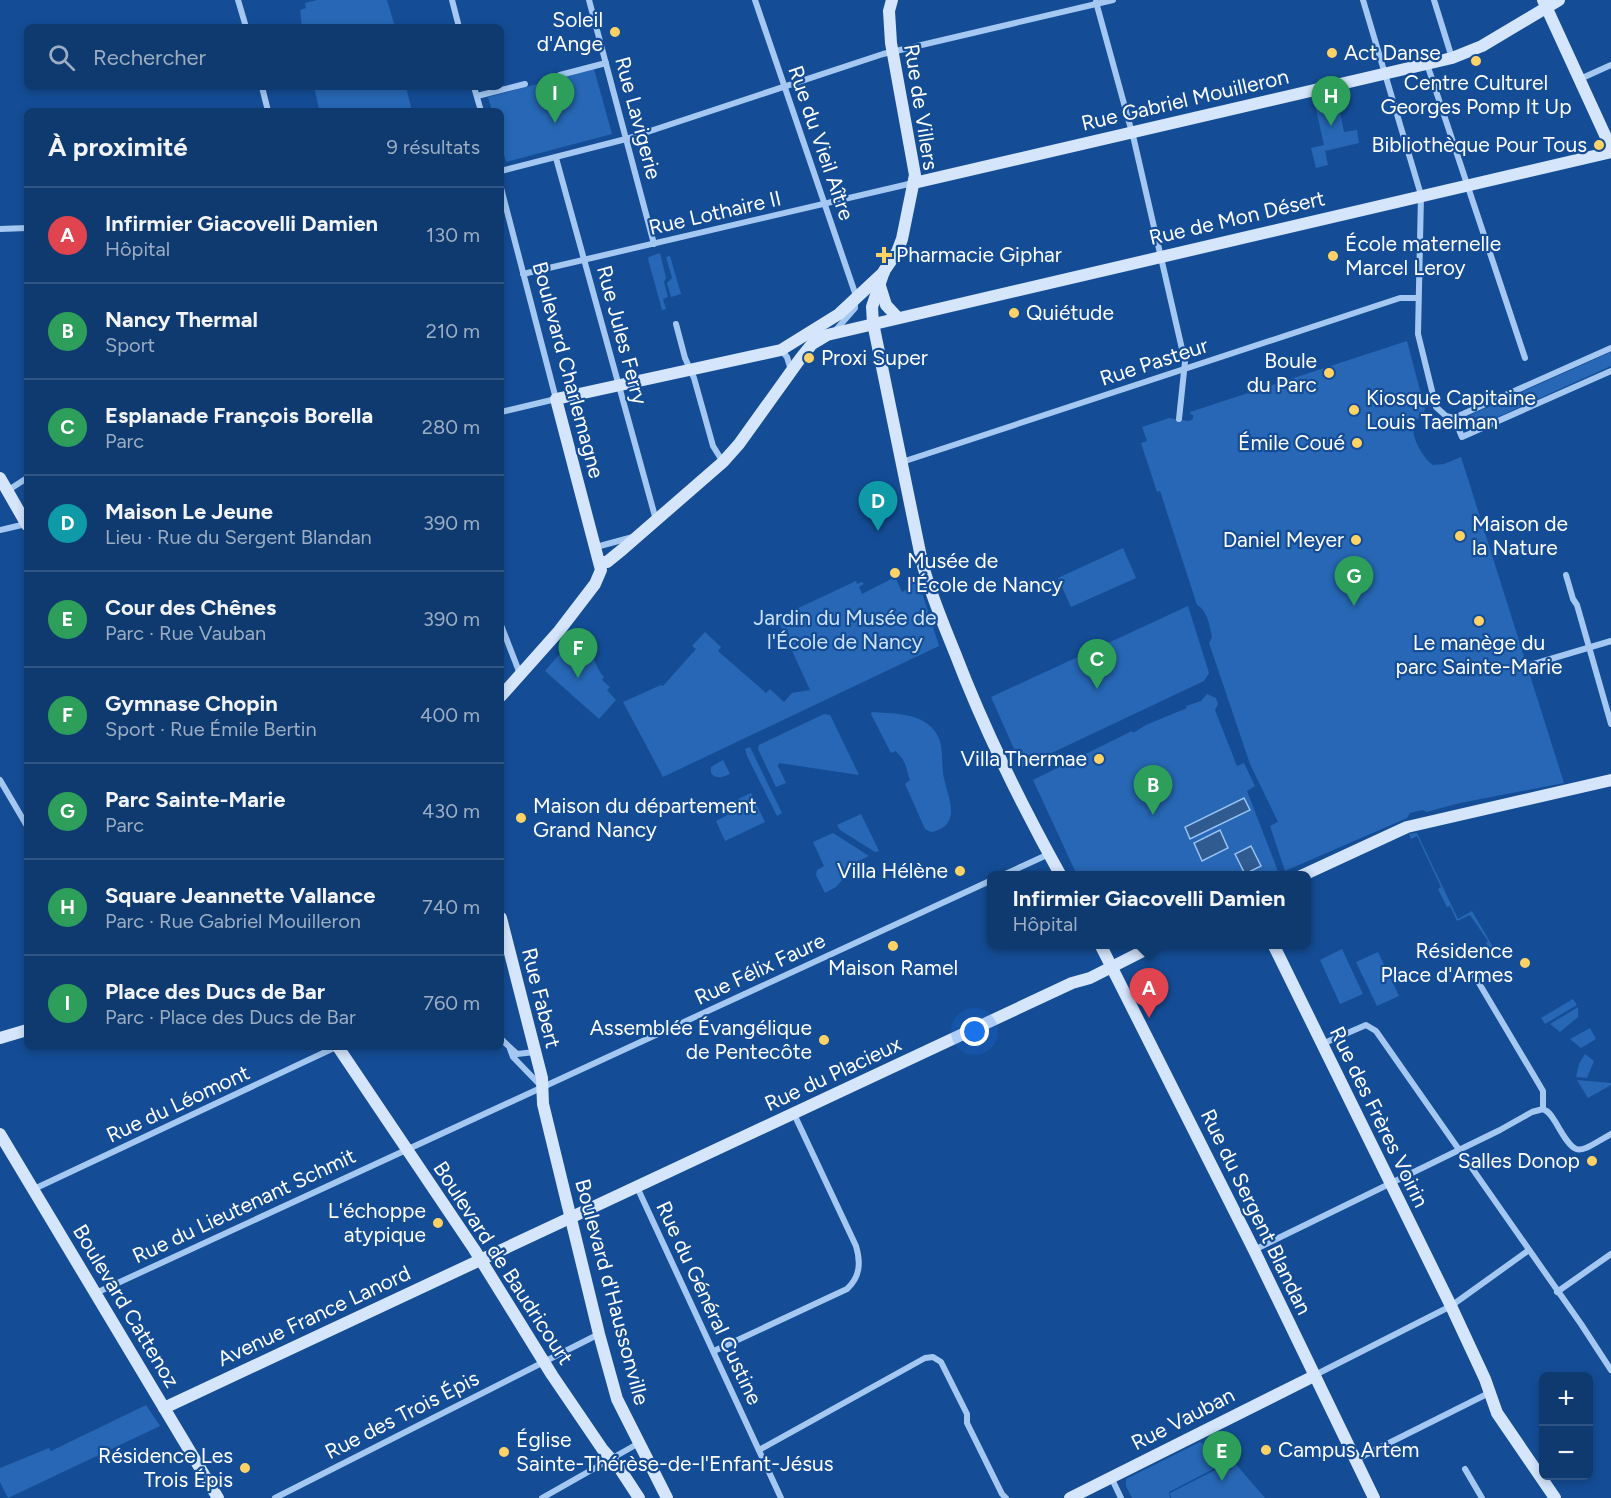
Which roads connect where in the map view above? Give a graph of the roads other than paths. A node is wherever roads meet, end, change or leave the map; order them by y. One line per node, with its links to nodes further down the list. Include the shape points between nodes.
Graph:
1 (238, 0): 12 (street)
2 (452, 0): 13 (street)
3 (589, 0): 16 (street, Rue Lavigerie)
4 (755, 0): 23 (street, Rue du Vieil Aître)
5 (892, 0): 14 (street, Rue de Villers, via 889,21)
6 (1113, 0): 10 (street)
7 (1363, 0): 19 (street)
8 (1434, 0): 15 (street)
9 (1559, 0): 11 (street, Rue Gabriel Mouilleron)
10 (1096, 2): 14 (street); 31 (street)
11 (1545, 4): 15 (street, Rue Gabriel Mouilleron, via 1482,46); 21 (street)
12 (245, 24)
13 (458, 24)
14 (893, 51): 23 (street); 36 (street, Rue de Villers)
15 (1452, 58): 17 (street, Rue Gabriel Mouilleron)
16 (606, 63): 20 (street); 32 (street, Rue Lavigerie)
17 (1427, 64): 19 (street, Rue Gabriel Mouilleron); 37 (street)
18 (1611, 65): 21 (street)
19 (1385, 73): 31 (street, Rue Gabriel Mouilleron); 38 (street)
20 (560, 75)
21 (1585, 77): 33 (street)
22 (525, 84): 24 (street)
23 (784, 87): 32 (street); 40 (street, Rue du Vieil Aître)
24 (504, 89)
25 (263, 90): 29 (street)
26 (475, 90): 28 (street)
27 (501, 90): 28 (street)
28 (477, 96): 30 (street)
29 (267, 108)
30 (480, 108)
31 (1132, 133): 36 (street, Rue Gabriel Mouilleron); 44 (street)
32 (626, 139): 34 (street); 43 (street, Rue Lavigerie)
33 (1611, 150): 37 (street, Rue de Mon Désert)
34 (556, 158): 35 (street); 45 (street, Rue Jules Ferry)
35 (504, 170)
36 (914, 183): 40 (street, Rue Lothaire II); 46 (street, Rue de Villers, via 902,239)
37 (1467, 185): 38 (street, Rue de Mon Désert); 57 (street)
38 (1421, 195): 44 (street, Rue de Mon Désert); 50 (street)
39 (504, 200): 47 (street, Boulevard Charlemagne)
40 (825, 204): 43 (street, Rue Lothaire II); 49 (street, Rue du Vieil Aître)
41 (24, 228): 42 (street)
42 (0, 229)
43 (654, 244): 45 (street, Rue Lothaire II)
44 (1161, 256): 51 (street, Rue de Mon Désert); 59 (street)
45 (584, 260): 47 (street, Rue Lothaire II); 62 (street, Rue Jules Ferry)
46 (884, 271): 48 (street, Rue de Villers); 49 (street)
47 (523, 274): 63 (street, Boulevard Charlemagne)
48 (880, 285): 51 (street, via 886,305); 52 (street, Rue de Villers, via 872,307)
49 (856, 297): 54 (street, via 853,312); 56 (street, via 839,314)
50 (1418, 298): 59 (street, Rue Pasteur, via 1400,298); 65 (street, via 1418,334 1436,407)
51 (898, 318): 52 (street, Rue de Mon Désert)
52 (873, 323): 54 (street, Rue de Mon Désert); 68 (street)
53 (676, 324): 58 (street)
54 (835, 332): 60 (street, Rue de Mon Désert, via 812,344)
55 (1611, 348): 65 (street)
56 (781, 350): 58 (street); 60 (street)
57 (1525, 358)
58 (690, 369): 62 (street); 67 (street, via 713,446)
59 (1185, 369): 66 (street); 68 (street, Rue Pasteur)
60 (791, 370): 67 (street)
61 (1611, 371): 65 (street, via 1462,437)
62 (618, 386): 63 (street); 73 (street, Rue Jules Ferry)
63 (556, 399): 64 (street); 77 (street, Boulevard Charlemagne)
64 (504, 411)
65 (1454, 418)
66 (1179, 419)
67 (723, 462): 73 (street)
68 (901, 462): 90 (street, via 924,570 941,618 994,744)
69 (0, 478): 71 (street)
70 (24, 480): 71 (street)
71 (7, 492): 72 (street)
72 (24, 519)
73 (656, 520): 76 (street)
74 (24, 525): 75 (street)
75 (0, 530)
76 (638, 535): 77 (street); 78 (street, via 607,562)
77 (596, 547): 78 (street, Boulevard Charlemagne)
78 (600, 562): 84 (street, via 600,577)
79 (1566, 575): 82 (street)
80 (504, 633): 84 (street)
81 (1611, 640): 82 (street)
82 (1590, 647): 83 (street); 86 (street)
83 (1527, 666)
84 (520, 675): 85 (street)
85 (504, 693)
86 (1611, 724)
87 (0, 780): 89 (street)
88 (1611, 780): 93 (street, via 1407,827)
89 (24, 821)
90 (1049, 854): 91 (street); 92 (street)
91 (1013, 871)
92 (1058, 871)
93 (1311, 871)
94 (987, 882): 109 (street, Rue Félix Faure)
95 (504, 930): 108 (street, Rue Fabert)
96 (1102, 949): 99 (street, Rue du Sergent Blandan)
97 (1148, 949): 99 (street, Rue du Placieux)
98 (1275, 949): 104 (street, Rue des Frères Voirin)
99 (1112, 966): 111 (street, Rue du Placieux); 120 (street, Rue du Sergent Blandan)
100 (1473, 973): 110 (street, via 1543,1091)
101 (24, 1031): 102 (street)
102 (0, 1038)
103 (504, 1042): 105 (street)
104 (1322, 1044): 115 (street, via 1361,1027 1371,1027); 116 (street, Rue des Frères Voirin)
105 (510, 1049): 108 (street, via 520,1055); 109 (street)
106 (331, 1050): 118 (street, Rue du Léomont)
107 (339, 1050): 114 (street, Boulevard de Baudricourt)
108 (535, 1052): 109 (street, Rue Fabert)
109 (542, 1088): 114 (street, Rue Félix Faure); 119 (street, Boulevard d'Haussonville)
110 (1543, 1109): 113 (street, via 1573,1148 1580,1150); 115 (street)
111 (794, 1114): 117 (street, Rue du Placieux); 128 (street, via 856,1246 859,1270 847,1289)
112 (0, 1134): 118 (street, Boulevard Cattenoz)
113 (1611, 1134)
114 (407, 1149): 123 (street, Boulevard de Baudricourt); 125 (street, Rue du Lieutenant Schmit)
115 (1459, 1150): 116 (street); 121 (street)
116 (1390, 1183): 120 (street); 126 (street, Rue des Frères Voirin)
117 (637, 1186): 119 (street, Rue du Placieux); 128 (street, Rue du Général Custine)
118 (33, 1189): 125 (street, Boulevard Cattenoz)
119 (571, 1218): 123 (street, Avenue France Lanord); 127 (street, Boulevard d'Haussonville)
120 (1254, 1250): 131 (street, Rue du Sergent Blandan)
121 (1529, 1250): 124 (street); 126 (street)
122 (1611, 1254): 124 (street)
123 (481, 1260): 129 (street, Boulevard de Baudricourt); 133 (street, Avenue France Lanord)
124 (1557, 1292): 130 (street)
125 (96, 1293): 133 (street, Boulevard Cattenoz)
126 (1451, 1306): 131 (street); 132 (street, Rue des Frères Voirin)
127 (598, 1334): 129 (street, Rue des Trois Épis); 134 (street, Boulevard d'Haussonville, via 621,1410)
128 (714, 1351): 135 (street, Rue du Général Custine)
129 (544, 1361): 136 (street, Boulevard de Baudricourt); 141 (street, Rue des Trois Épis)
130 (1611, 1370)
131 (1314, 1376): 137 (street, Rue du Sergent Blandan); 139 (street, Rue Vauban)
132 (1489, 1393): 137 (street); 151 (street, Rue des Frères Voirin, via 1497,1413)
133 (164, 1408): 140 (street, Boulevard Cattenoz)
134 (639, 1443): 136 (street); 144 (street, Boulevard d'Haussonville)
135 (759, 1449): 145 (street, Rue du Général Custine); 146 (street, via 933,1357 942,1365)
136 (611, 1460): 142 (street); 143 (street, Boulevard de Baudricourt)
137 (1355, 1461): 149 (street, Rue du Sergent Blandan)
138 (1465, 1469): 150 (street)
139 (1111, 1477): 147 (street, Rue Vauban); 148 (street)
140 (218, 1498)
141 (275, 1498)
142 (542, 1498)
143 (639, 1498)
144 (667, 1498)
145 (780, 1498)
146 (1006, 1498)
147 (1070, 1498)
148 (1121, 1498)
149 (1374, 1498)
150 (1482, 1498)
151 (1556, 1498)

